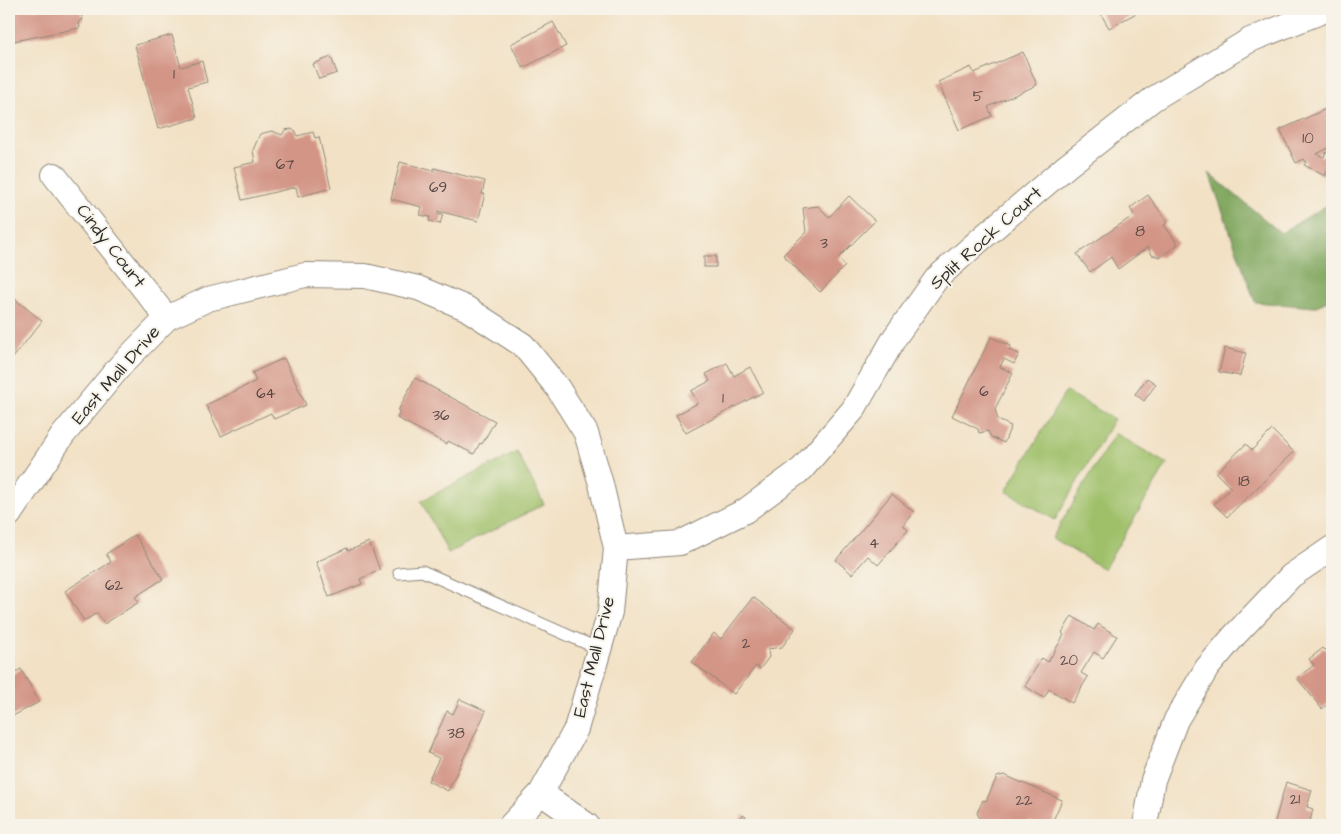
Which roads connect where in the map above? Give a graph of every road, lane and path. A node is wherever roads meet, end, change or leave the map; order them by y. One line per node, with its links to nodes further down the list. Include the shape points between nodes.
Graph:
1 (1328, 9): 5 (street, Split Rock Court, via 1250,40 1153,99 982,238 937,278 895,337 853,410 802,470 745,511 680,543)
2 (54, 175): 3 (street, Cindy Court)
3 (167, 318): 4 (street, East Mall Drive, via 121,365 64,435); 5 (street, East Mall Drive, via 208,299 305,275 365,276 418,288 466,308 523,345 558,387 586,432)
4 (9, 515)
5 (616, 548): 8 (street, East Mall Drive, via 610,612)
6 (1332, 548): 12 (street, via 1291,576 1207,668 1176,720 1152,780)
7 (399, 573): 8 (lane, via 422,571)
8 (599, 649): 9 (street, East Mall Drive, via 576,729)
9 (541, 793): 10 (street, East Mall Drive); 11 (street)
10 (511, 825)
11 (587, 825)
12 (1144, 825)

